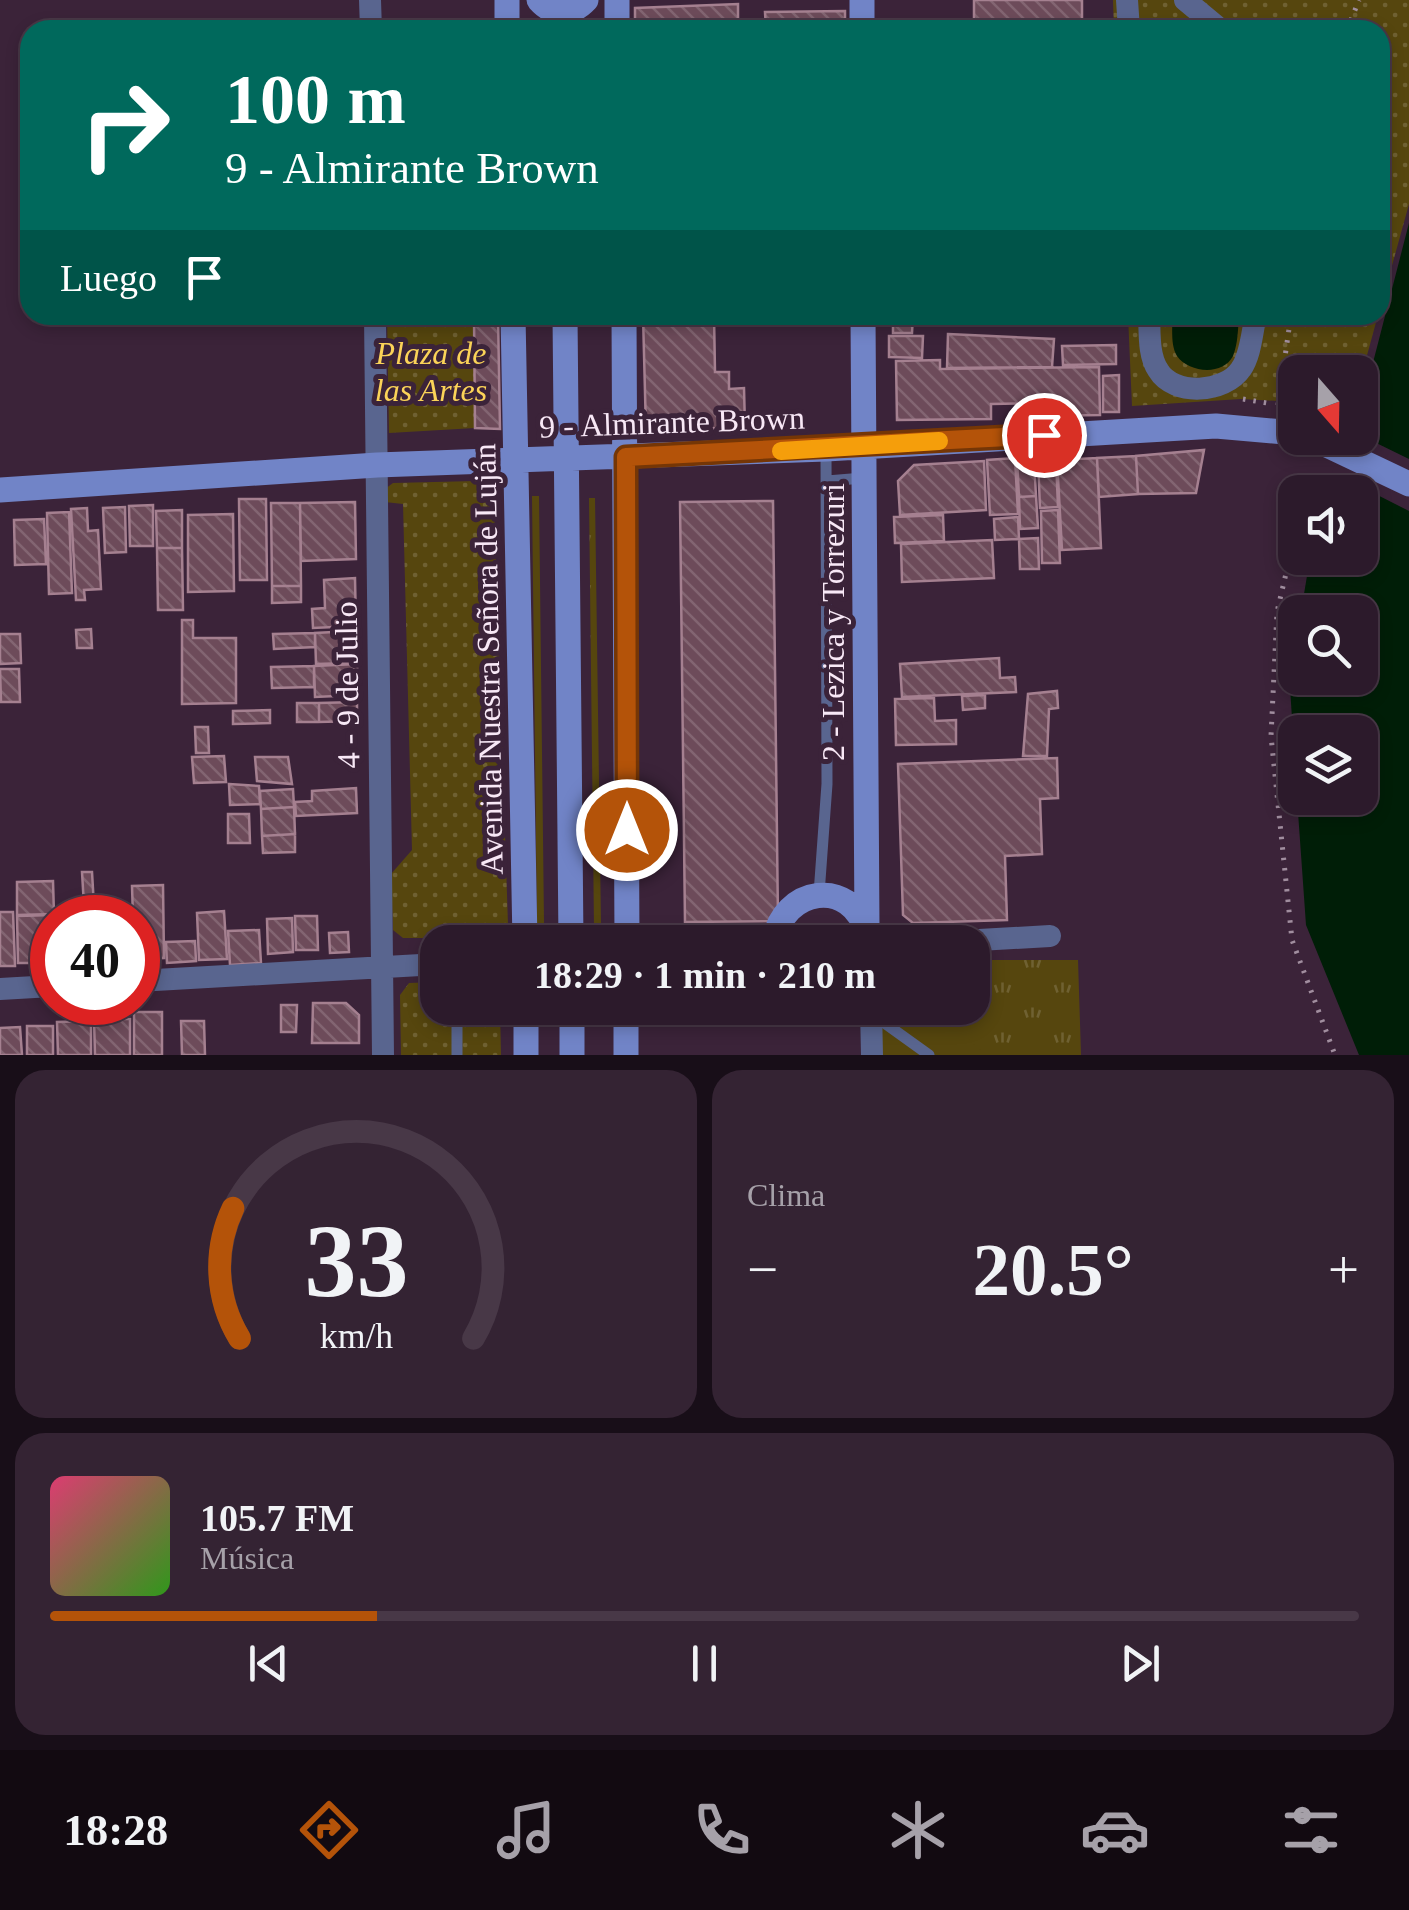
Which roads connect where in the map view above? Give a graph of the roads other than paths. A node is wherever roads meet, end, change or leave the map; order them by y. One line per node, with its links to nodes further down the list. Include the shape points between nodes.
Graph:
1 (1185, 0): 4 (street)
2 (544, 12): 3 (street)
3 (582, 12)
4 (1205, 20)
5 (375, 325): 19 (street, 4 - 9 de Julio)
6 (513, 325): 18 (street, Avenida Nuestra Señora de Luján)
7 (565, 325): 17 (street)
8 (624, 325): 16 (street)
9 (863, 325): 13 (street, 2 - Lezica y Torrezuri)
10 (1150, 325): 11 (street, via 1158,372 1180,386 1207,388 1230,381 1244,366)
11 (1254, 325)
12 (1278, 432): 13 (street, 9 - Almirante Brown, via 1216,426)
13 (863, 445): 14 (street, 9 - Almirante Brown); 20 (street, 2 - Lezica y Torrezuri)
14 (826, 448): 16 (street, 9 - Almirante Brown); 21 (lane)
15 (1345, 455): 22 (street)
16 (626, 457): 17 (street, 9 - Almirante Brown); 27 (street)
17 (566, 460): 18 (street, 9 - Almirante Brown); 26 (street)
18 (516, 461): 19 (street, 9 - Almirante Brown); 25 (street, Avenida Nuestra Señora de Luján)
19 (377, 465): 23 (street, 9 - Almirante Brown); 34 (street, 4 - 9 de Julio)
20 (865, 478): 21 (lane); 30 (street, 2 - Lezica y Torrezuri)
21 (827, 481): 24 (lane)
22 (1409, 484)
23 (0, 490)
24 (819, 895): 28 (street, via 790,906); 29 (street, via 848,903)
25 (525, 925)
26 (571, 925)
27 (627, 925)
28 (777, 925)
29 (862, 925)
30 (868, 925)
31 (1050, 936): 32 (street)
32 (990, 939)
33 (420, 965): 34 (street)
34 (384, 968): 35 (street); 44 (street, 4 - 9 de Julio)
35 (160, 981)
36 (30, 987): 37 (street)
37 (0, 989)
38 (457, 1025): 45 (lane)
39 (526, 1025): 46 (street)
40 (572, 1025): 47 (street)
41 (626, 1025): 48 (street)
42 (871, 1025): 49 (street)
43 (889, 1025): 50 (lane)
44 (383, 1055)
45 (458, 1055)
46 (526, 1055)
47 (572, 1055)
48 (626, 1055)
49 (872, 1055)
50 (929, 1055)

